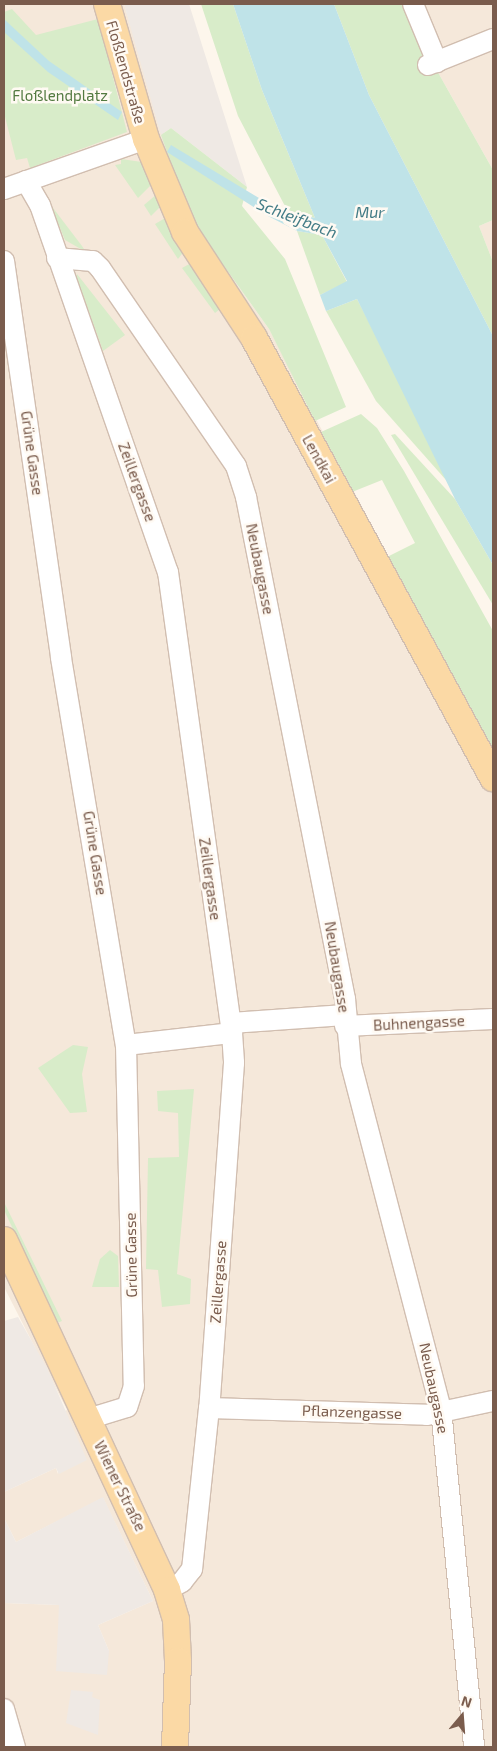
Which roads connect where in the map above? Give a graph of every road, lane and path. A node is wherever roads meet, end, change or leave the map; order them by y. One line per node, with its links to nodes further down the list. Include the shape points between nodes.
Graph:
1 (107, 4): 4 (main road, Floßlendstraße)
2 (413, 4): 3 (street, via 432,64)
3 (493, 39)
4 (146, 139): 5 (street); 9 (main road, Lendkai, via 185,232 254,338)
5 (26, 181): 6 (street); 7 (street, Zeillergasse, via 40,205)
6 (4, 189)
7 (57, 258): 11 (street, Neubaugasse, via 93,261 100,268 236,466 246,497); 12 (street, Zeillergasse, via 168,572)
8 (4, 261): 13 (street, Grüne Gasse, via 61,658)
9 (493, 778)
10 (493, 1019): 11 (street, Buhnengasse)
11 (345, 1021): 12 (street, Buhnengasse); 17 (street, Neubaugasse, via 414,1320 425,1338)
12 (231, 1028): 13 (street, Buhnengasse); 16 (street, Zeillergasse, via 234,1063)
13 (126, 1045): 18 (street, Grüne Gasse, via 134,1386 127,1407)
14 (4, 1240): 18 (main road, Wiener Straße)
15 (493, 1401): 17 (street, Pflanzengasse)
16 (209, 1408): 17 (street, Pflanzengasse, via 427,1415); 19 (street, Zeillergasse, via 192,1569 182,1582)
17 (441, 1409): 23 (street, Neubaugasse)
18 (88, 1419): 19 (main road, Wiener Straße)
19 (168, 1590): 22 (main road, Wiener Straße, via 176,1620 178,1661)
20 (4, 1709): 21 (street)
21 (15, 1747)
22 (175, 1747)
23 (474, 1747)

